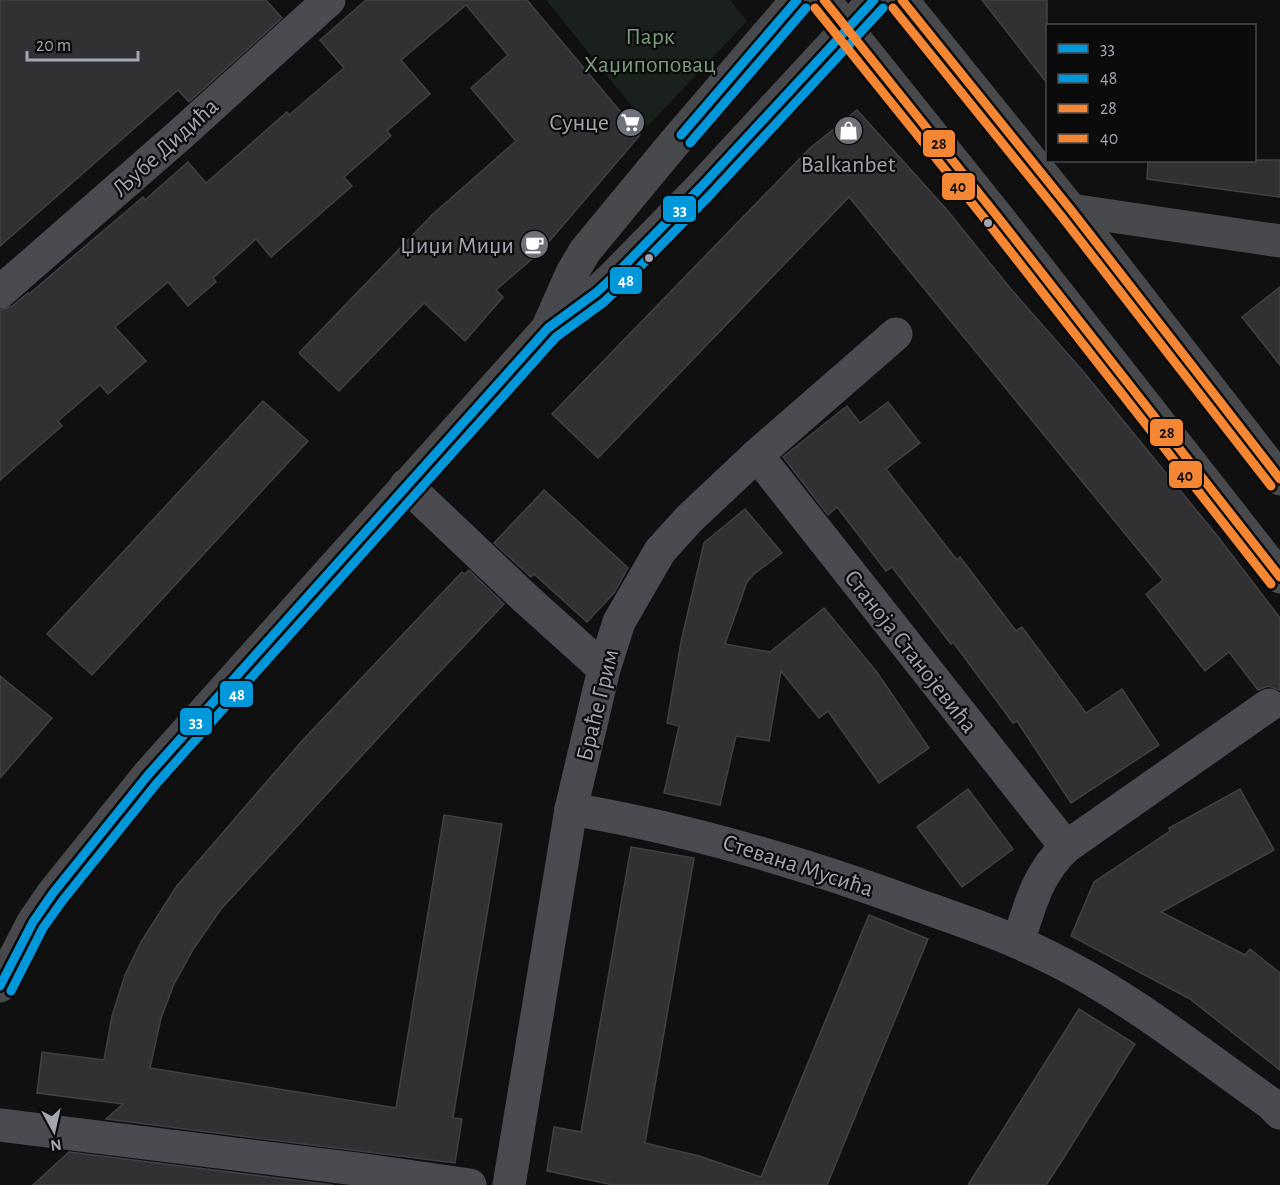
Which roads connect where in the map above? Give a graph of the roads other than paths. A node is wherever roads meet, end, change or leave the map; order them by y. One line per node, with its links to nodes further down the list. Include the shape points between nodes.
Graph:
1 (329, 0): 9 (street, Љубе Дидића)
2 (797, 0): 10 (main road, via 585,250)
3 (824, 0): 6 (main road)
4 (874, 0): 6 (main road)
5 (902, 0): 7 (main road)
6 (848, 29): 10 (main road, via 614,276); 15 (main road)
7 (1071, 210): 8 (main road); 13 (main road)
8 (1280, 241)
9 (0, 292)
10 (548, 328): 14 (main road)
11 (896, 334): 12 (street, Браће Грим)
12 (757, 456): 16 (street, Браће Грим, via 660,551 620,622); 19 (street, Станоја Станојевића)
13 (1280, 478)
14 (406, 485): 16 (street); 21 (main road, via 141,784 33,922)
15 (1280, 577)
16 (604, 669): 18 (street, Браће Грим)
17 (1269, 705): 19 (street)
18 (572, 808): 20 (street, Стевана Мусића, via 701,835 765,854); 25 (street, Браће Грим)
19 (1066, 847): 20 (street, via 1043,873)
20 (1018, 942): 22 (street, Стевана Мусића, via 1115,995)
21 (0, 986)
22 (1280, 1113)
23 (0, 1125): 24 (street)
24 (470, 1185)
25 (509, 1185)

